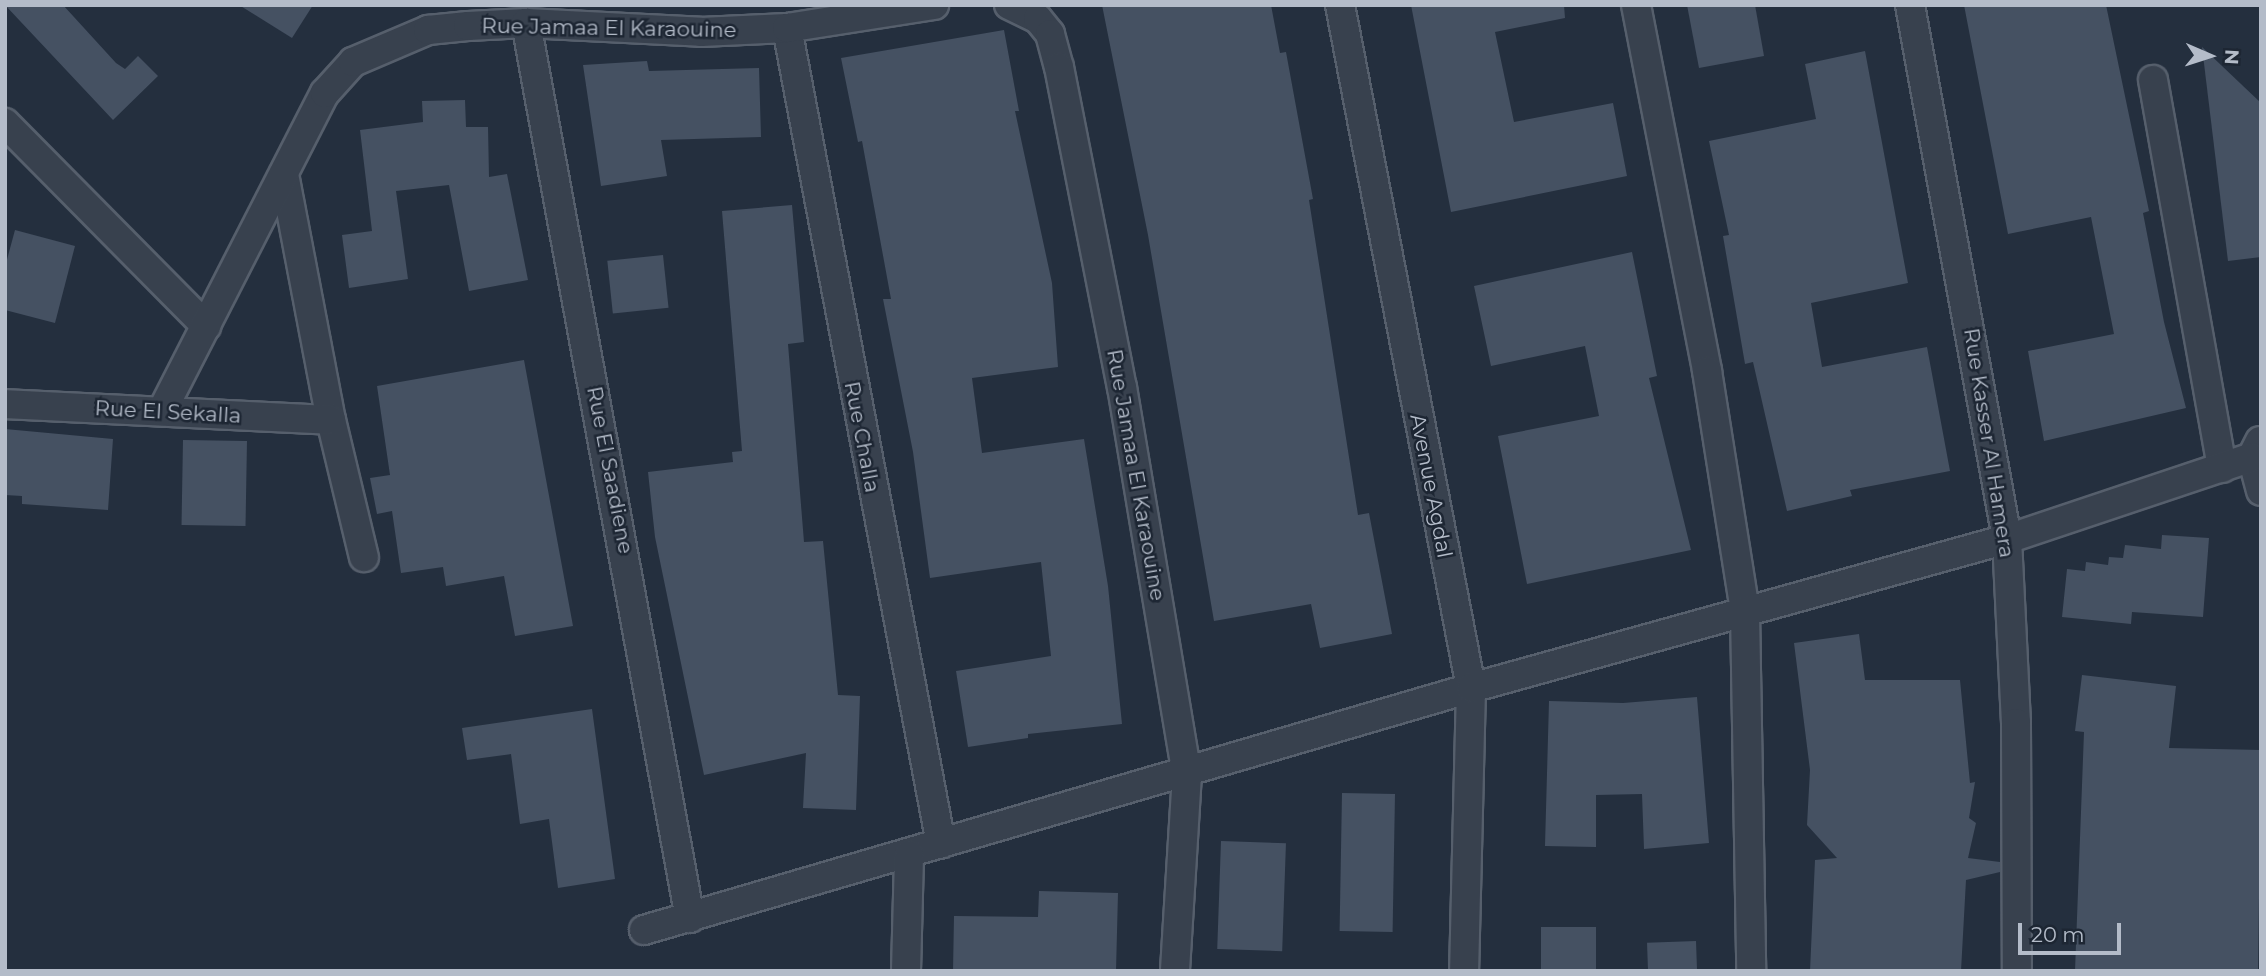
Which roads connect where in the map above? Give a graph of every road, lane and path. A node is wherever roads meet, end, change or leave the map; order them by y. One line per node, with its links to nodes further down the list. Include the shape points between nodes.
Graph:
1 (934, 5): 7 (street, Rue Jamaa El Karaouine)
2 (1009, 5): 22 (street, Rue Jamaa El Karaouine, via 1038,19 1050,34 1059,67 1122,387)
3 (1340, 5): 21 (street, Avenue Agdal)
4 (1636, 5): 20 (street, via 1707,371)
5 (1910, 5): 18 (street, Rue Kasser Al Hamera)
6 (526, 23): 7 (street, Rue Jamaa El Karaouine, via 701,32); 10 (street, Rue Jamaa El Karaouine, via 428,30 353,62 325,93); 25 (street, Rue El Saadiene)
7 (787, 28): 23 (street, Rue Challa)
8 (2153, 80): 16 (street)
9 (5, 123): 11 (street)
10 (285, 174): 11 (street, Rue Jamaa El Karaouine); 14 (street)
11 (206, 326): 13 (street, Rue Jamaa El Karaouine)
12 (5, 404): 13 (street, Rue El Sekalla)
13 (162, 411): 14 (street, Rue El Sekalla)
14 (331, 420): 19 (street)
15 (2257, 448): 16 (street); 17 (street)
16 (2221, 468): 18 (street)
17 (2261, 491)
18 (2007, 539): 20 (street); 31 (street, Rue Kasser Al Hamera, via 2016,723)
19 (364, 556)
20 (1745, 611): 21 (street); 30 (street)
21 (1471, 688): 22 (street); 29 (street, Avenue Agdal)
22 (1187, 774): 23 (street); 28 (street, Rue Jamaa El Karaouine)
23 (941, 844): 24 (street)
24 (909, 854): 25 (street); 27 (street)
25 (690, 918): 26 (street)
26 (644, 930)
27 (906, 971)
28 (1175, 971)
29 (1464, 971)
30 (1751, 971)
31 (2017, 971)

